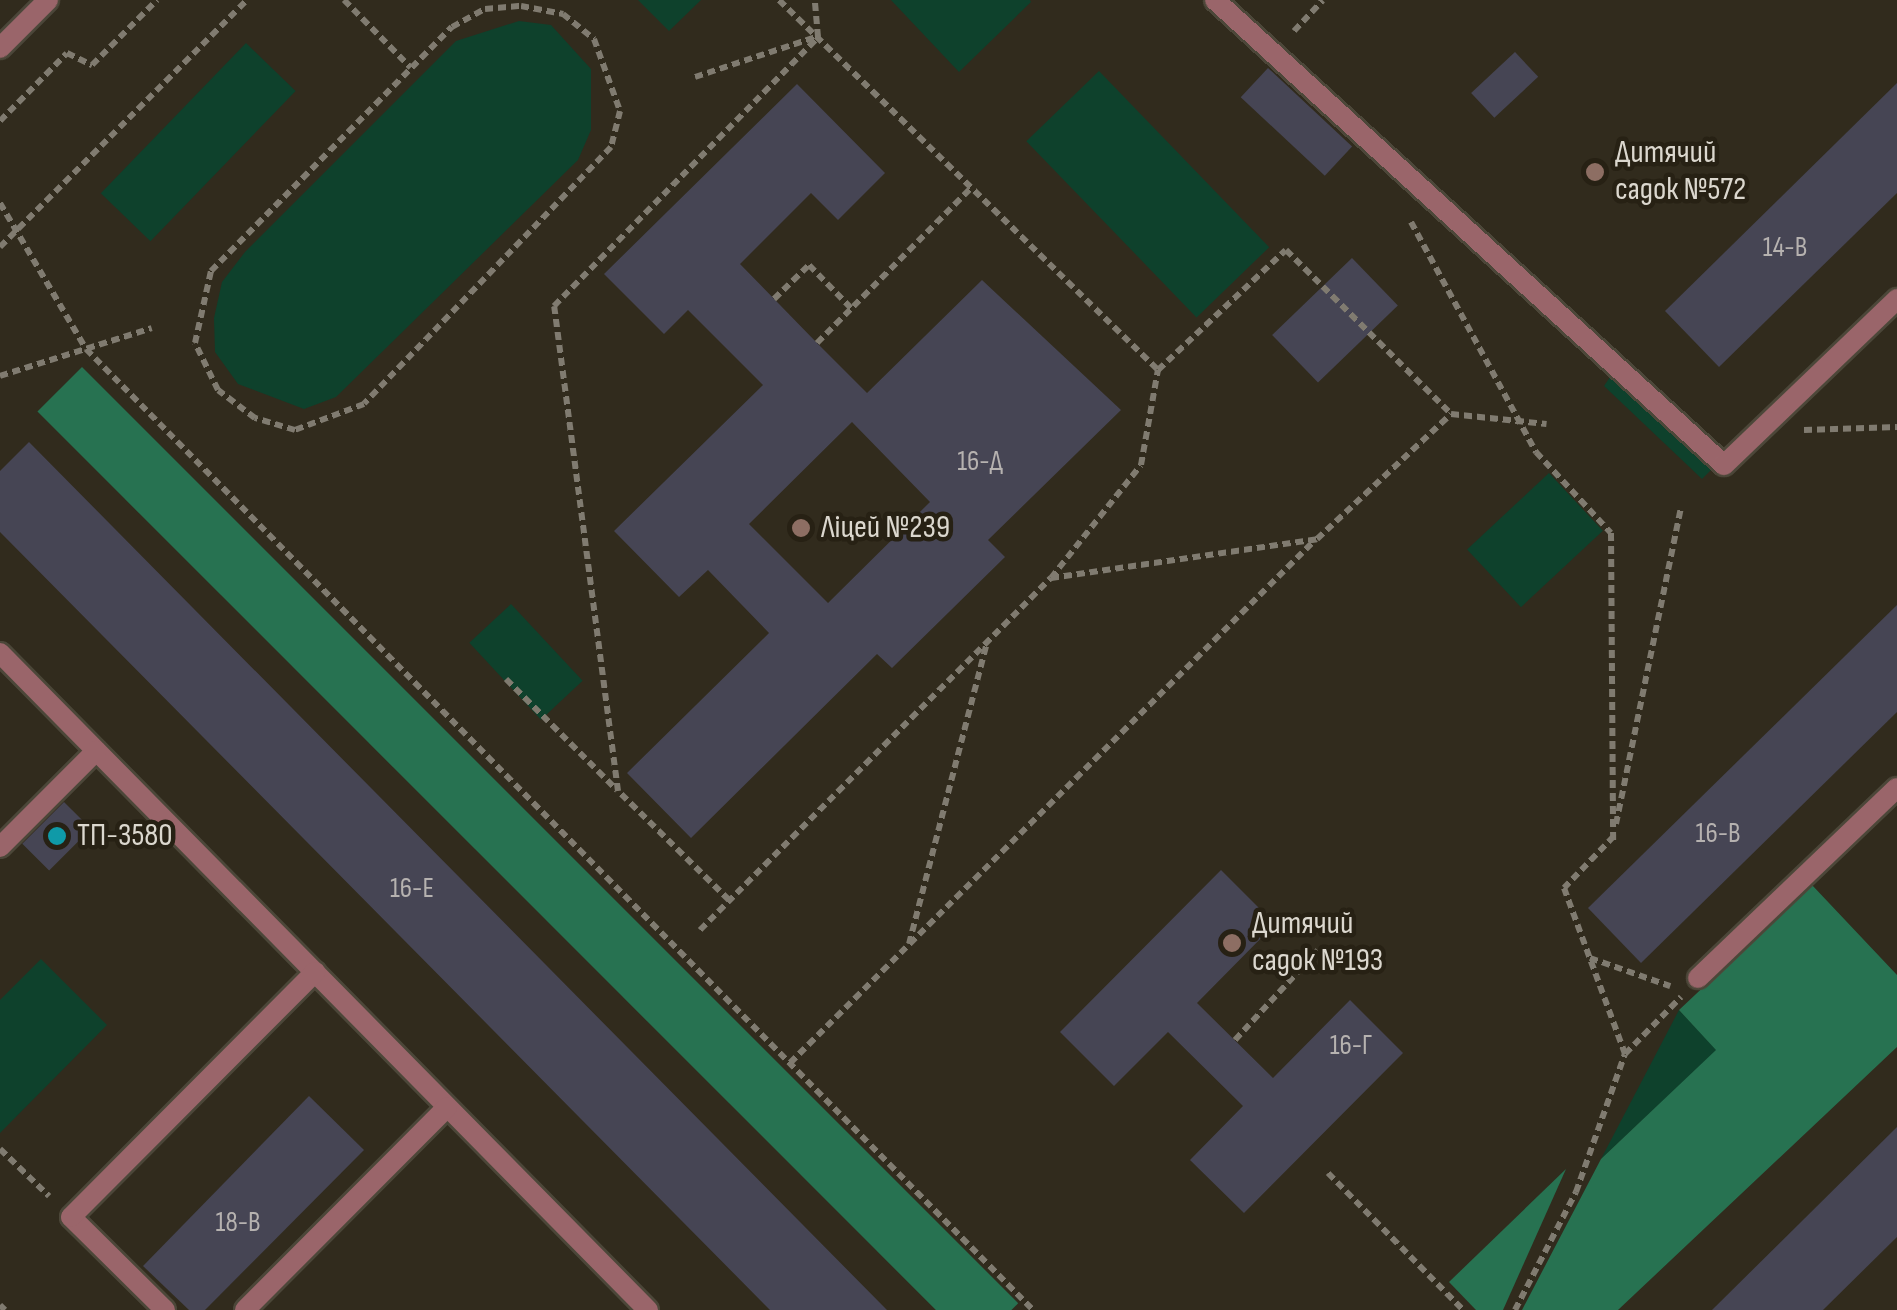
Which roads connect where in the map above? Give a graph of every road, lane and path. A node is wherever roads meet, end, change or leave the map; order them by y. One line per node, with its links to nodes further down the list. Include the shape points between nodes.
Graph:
1 (48, 0): 9 (lane)
2 (157, 0): 12 (path, via 92,65 66,53)
3 (247, 0): 16 (path)
4 (344, 0): 10 (path)
5 (779, 0): 8 (path)
6 (815, 0): 8 (path)
7 (1215, 0): 30 (lane, via 1724,465)
8 (818, 36): 11 (path); 13 (path); 39 (path, via 554,306)
9 (0, 48)
10 (411, 68): 10 (path, via 211,271 194,343 218,390 255,418 295,430 364,404 611,146 620,111 614,76 594,38 563,14 485,10 452,27)
11 (695, 77)
12 (0, 121)
13 (971, 187): 20 (path); 24 (path)
14 (1400, 202): 27 (path)
15 (0, 203): 16 (path)
16 (21, 226): 17 (path); 23 (path)
17 (0, 247)
18 (774, 299): 20 (path, via 809,265)
19 (1897, 299): 30 (lane)
20 (852, 309): 22 (path)
21 (152, 328): 23 (path)
22 (817, 343)
23 (86, 349): 25 (path); 51 (path)
24 (1158, 370): 26 (path, via 1286,250); 33 (path, via 1141,465)
25 (0, 376)
26 (1450, 414): 27 (path); 32 (path)
27 (1520, 421): 28 (path); 40 (path, via 1611,532)
28 (1546, 424)
29 (1897, 427): 30 (path)
30 (1758, 432)
31 (1681, 506): 40 (path)
32 (1317, 538): 33 (path); 44 (path)
33 (1051, 578): 34 (path)
34 (987, 642): 42 (path); 44 (path)
35 (0, 653): 37 (lane)
36 (506, 679): 39 (path)
37 (96, 751): 41 (lane); 47 (lane)
38 (1897, 788): 48 (lane)
39 (618, 791): 42 (path)
40 (1613, 840): 46 (path, via 1564,888)
41 (0, 848)
42 (729, 900): 43 (path)
43 (700, 930)
44 (909, 945): 51 (path)
45 (1318, 950): 49 (path)
46 (1590, 958): 50 (path); 50 (path, via 1686,991)
47 (314, 972): 52 (lane); 55 (lane)
48 (1698, 978)
49 (1235, 1040)
50 (1625, 1054): 61 (path, via 1576,1192)
51 (790, 1063): 59 (path)
52 (448, 1107): 57 (lane); 58 (lane)
53 (0, 1148): 55 (path)
54 (1328, 1172): 60 (path)
55 (71, 1217): 56 (lane)
56 (164, 1310)
57 (245, 1310)
58 (648, 1310)
59 (1034, 1310)
60 (1463, 1310)
61 (1516, 1310)

